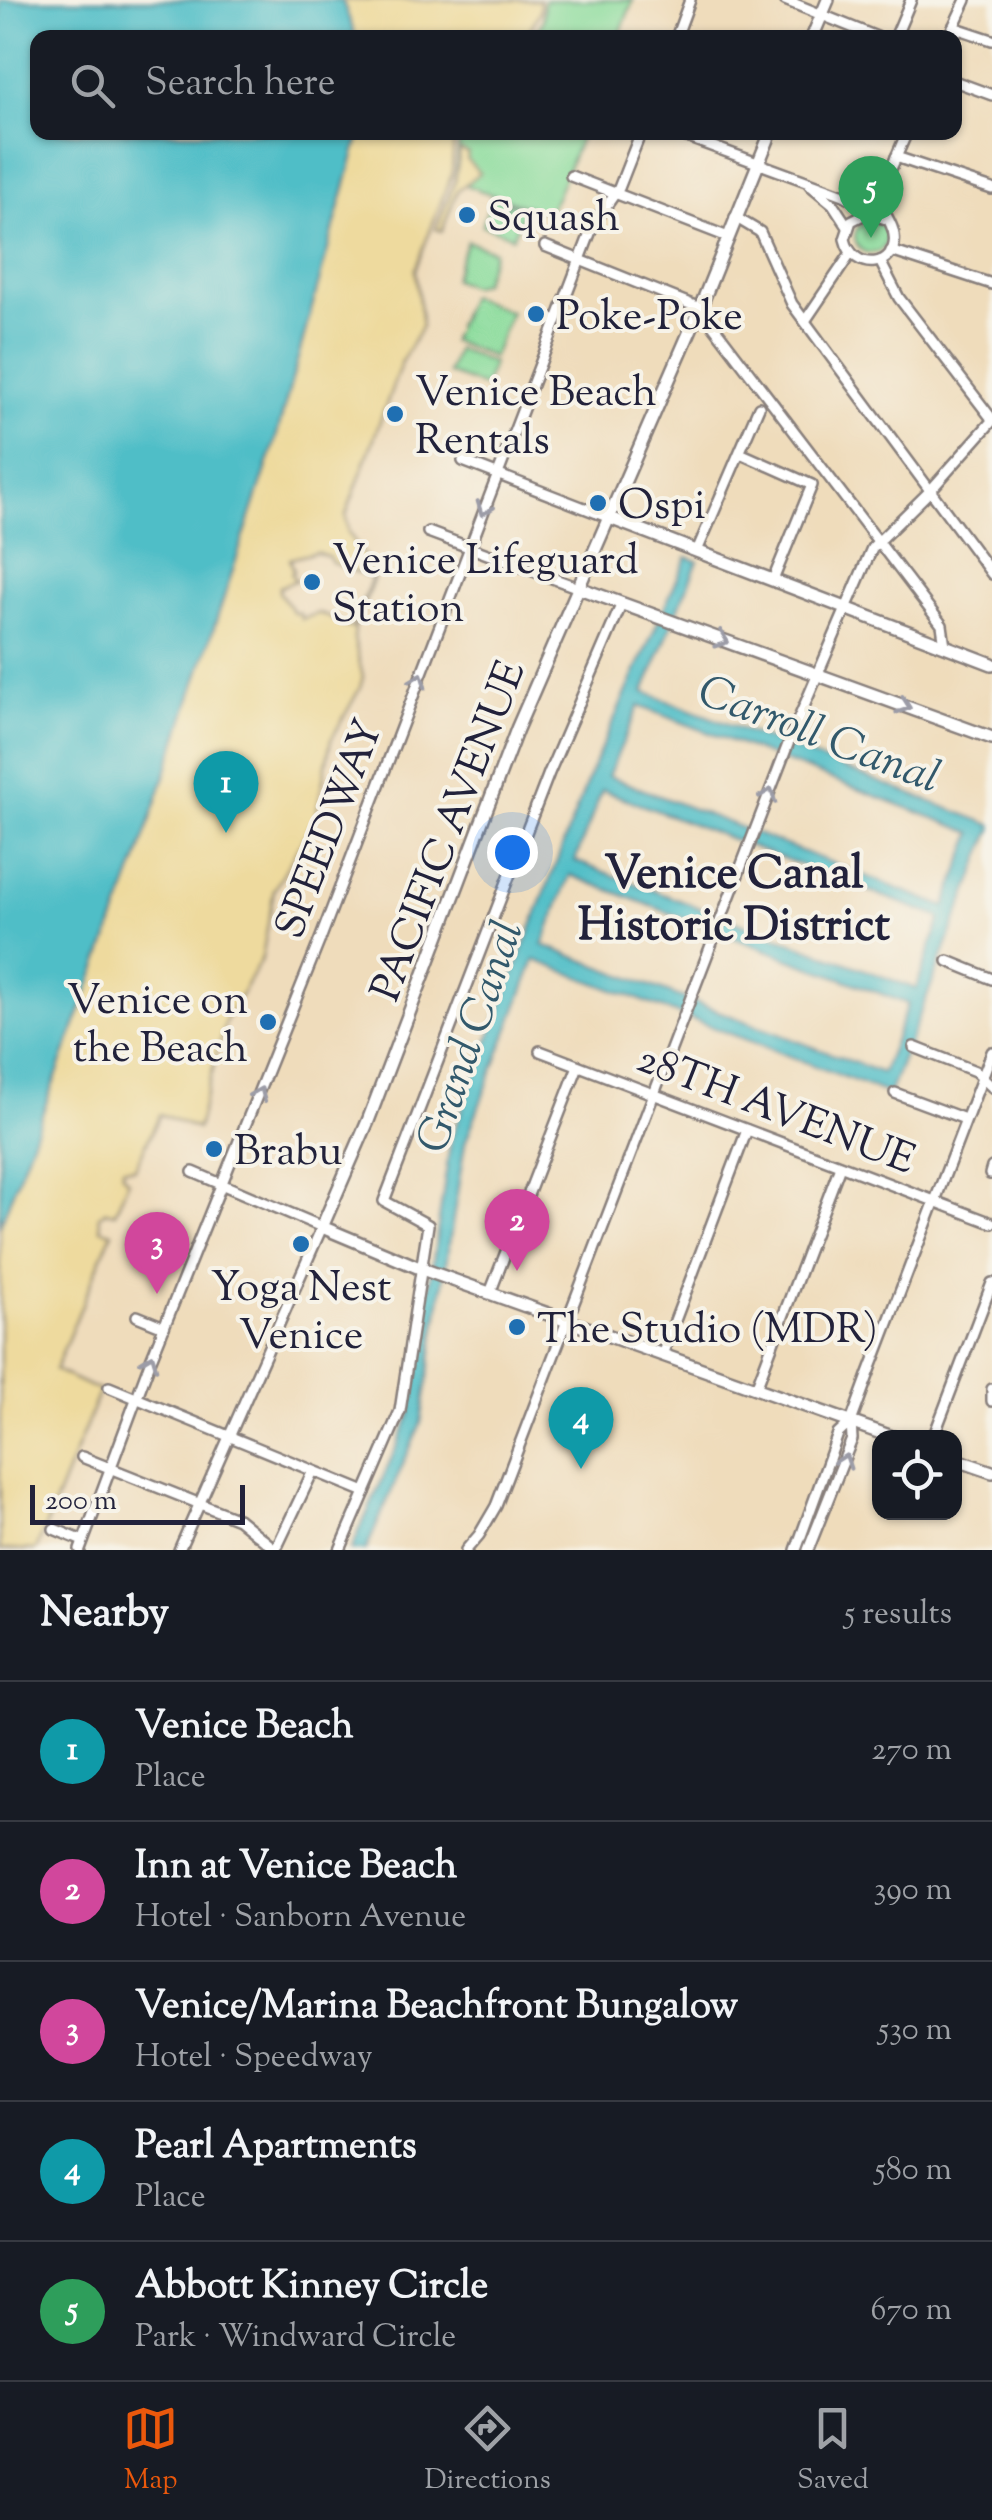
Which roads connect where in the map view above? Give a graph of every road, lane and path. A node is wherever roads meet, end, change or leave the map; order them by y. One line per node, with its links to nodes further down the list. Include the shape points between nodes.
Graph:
1 (690, 0): 8 (street)
2 (785, 0): 6 (street)
3 (828, 0): 6 (main road)
4 (912, 0): 11 (street)
5 (966, 0): 7 (street)
6 (823, 13): 9 (main road); 10 (street)
7 (953, 26): 12 (street); 13 (street)
8 (679, 30)
9 (816, 30)
10 (861, 30)
11 (899, 30)
12 (951, 30)
13 (992, 40)
14 (962, 84): 15 (street)
15 (992, 95)
16 (638, 140): 25 (street, SPEEDWAY)
17 (694, 140): 21 (street)
18 (768, 140): 21 (main road, PACIFIC AVENUE)
19 (903, 140): 20 (street)
20 (896, 157): 24 (street); 26 (street)
21 (757, 164): 23 (street); 28 (main road, PACIFIC AVENUE)
22 (571, 176): 25 (street)
23 (810, 185): 27 (street, via 852,199); 30 (street)
24 (992, 189)
25 (615, 194): 31 (street); 35 (street, SPEEDWAY)
26 (878, 198): 27 (street); 29 (street)
27 (866, 213): 29 (street); 30 (street)
28 (735, 217): 31 (main road, PACIFIC AVENUE); 39 (street, via 763,236)
29 (886, 219): 33 (street, via 894,232)
30 (848, 226): 34 (street)
31 (728, 236): 38 (main road, PACIFIC AVENUE)
32 (545, 246): 35 (street)
33 (891, 251): 36 (street); 37 (street)
34 (851, 253): 36 (street, via 864,262); 39 (street)
35 (580, 259): 38 (street); 45 (street, SPEEDWAY)
36 (880, 261): 40 (street, via 899,298)
37 (992, 284)
38 (700, 308): 47 (main road, PACIFIC AVENUE); 49 (street)
39 (805, 321): 46 (street)
40 (988, 406): 42 (street)
41 (759, 407): 43 (street)
42 (992, 420): 46 (street)
43 (740, 453): 51 (street); 53 (street, via 812,485)
44 (463, 461): 45 (street)
45 (497, 475): 47 (street); 50 (street, SPEEDWAY, one-way to 50)
46 (929, 492): 49 (street); 52 (street)
47 (610, 518): 51 (main road); 54 (main road, PACIFIC AVENUE)
48 (428, 532): 50 (street)
49 (878, 540): 56 (street); 57 (street)
50 (470, 547): 54 (street); 77 (street, SPEEDWAY, one-way to 50)
51 (697, 551): 53 (main road)
52 (992, 574)
53 (773, 580): 56 (main road)
54 (579, 588): 55 (main road); 80 (main road, PACIFIC AVENUE)
55 (622, 603): 61 (main road, one-way to 61); 81 (street, via 549,773 384,1202 428,1225)
56 (846, 608): 58 (main road); 61 (street)
57 (936, 617): 58 (street); 59 (street)
58 (930, 640): 59 (main road)
59 (945, 646): 60 (main road)
60 (992, 664)
61 (817, 675): 62 (main road, one-way to 62); 71 (street, one-way to 61)
62 (992, 738)
63 (948, 962): 64 (street)
64 (992, 979)
65 (914, 1047): 69 (street)
66 (540, 1051): 68 (street, 28TH AVENUE)
67 (992, 1052): 69 (street)
68 (578, 1066): 71 (street, 28TH AVENUE); 83 (street)
69 (982, 1077): 70 (street); 73 (street)
70 (992, 1087)
71 (654, 1094): 74 (street, 28TH AVENUE); 85 (street)
72 (895, 1094): 73 (street)
73 (965, 1120): 78 (street)
74 (747, 1130): 75 (street, 28TH AVENUE); 87 (street)
75 (840, 1166): 78 (street, 28TH AVENUE); 89 (street)
76 (193, 1172): 77 (street)
77 (222, 1184): 80 (street); 86 (street, SPEEDWAY)
78 (934, 1202): 79 (street, 28TH AVENUE); 93 (street)
79 (992, 1223)
80 (322, 1227): 81 (main road); 96 (street, PACIFIC AVENUE)
81 (425, 1270): 83 (main road); 102 (street, via 400,1410)
82 (992, 1283): 95 (street)
83 (490, 1293): 85 (main road)
84 (137, 1316): 86 (street)
85 (567, 1320): 87 (main road); 111 (street, via 496,1506)
86 (164, 1327): 91 (street, SPEEDWAY, one-way to 86)
87 (662, 1354): 89 (main road)
88 (109, 1388): 91 (street)
89 (756, 1388): 93 (main road)
90 (992, 1389): 92 (street)
91 (136, 1398): 96 (street); 99 (street, SPEEDWAY)
92 (992, 1402)
93 (851, 1422): 94 (main road); 103 (street, via 838,1434); 104 (street, one-way to 93, via 852,1439)
94 (873, 1430)
95 (936, 1430)
96 (229, 1437): 100 (street); 105 (street, PACIFIC AVENUE)
97 (82, 1457): 99 (street)
98 (962, 1461): 101 (main road)
99 (112, 1469): 105 (street); 107 (street, SPEEDWAY)
100 (313, 1471): 102 (street); 109 (street)
101 (992, 1472)
102 (365, 1492): 110 (street)
103 (816, 1492): 104 (street); 112 (street)
104 (830, 1498): 113 (street)
105 (199, 1504): 108 (street, PACIFIC AVENUE); 109 (street, via 247,1524)
106 (54, 1529): 107 (street)
107 (82, 1546)
108 (179, 1550)
109 (276, 1550)
110 (340, 1550)
111 (466, 1550)
112 (796, 1550)
113 (808, 1550)

